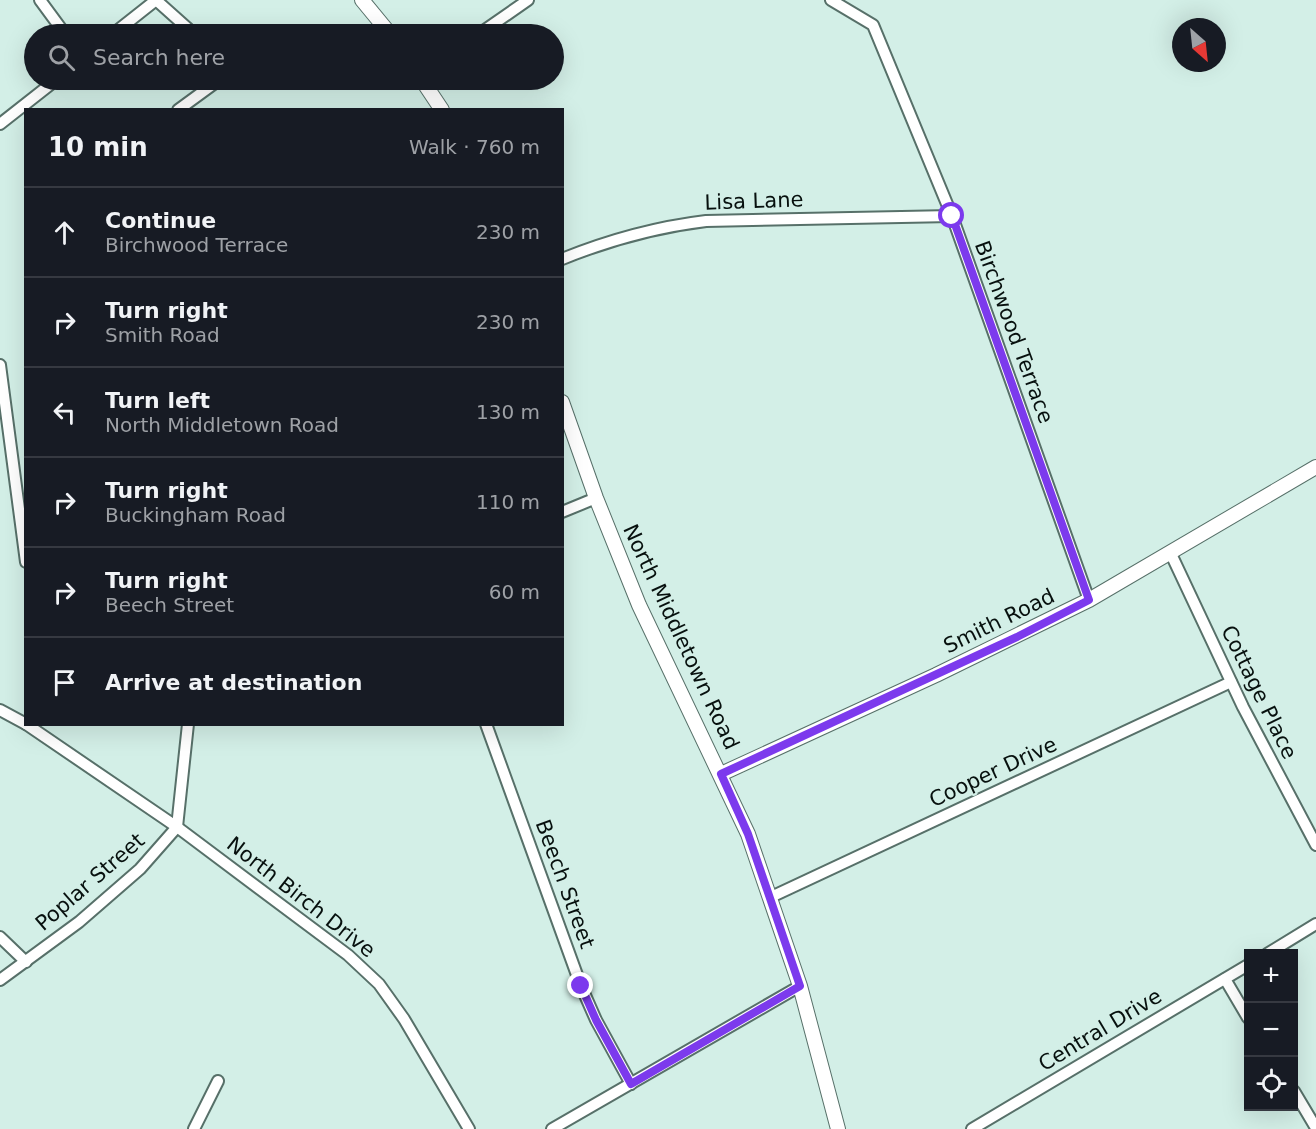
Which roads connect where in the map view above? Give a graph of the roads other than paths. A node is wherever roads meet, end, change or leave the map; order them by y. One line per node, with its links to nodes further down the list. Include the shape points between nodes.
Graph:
1 (40, 0): 6 (street)
2 (156, 0): 7 (street); 8 (street)
3 (362, 0): 9 (street)
4 (528, 0): 10 (street)
5 (831, 0): 17 (street, Birchwood Terrace, via 873,25)
6 (58, 24)
7 (126, 24)
8 (183, 24)
9 (382, 24)
10 (493, 24)
11 (43, 90): 16 (street)
12 (205, 90): 14 (street)
13 (429, 90): 15 (street)
14 (181, 108)
15 (441, 108)
16 (0, 124)
17 (952, 216): 18 (street, Lisa Lane, via 696,222 624,236); 26 (street, Birchwood Terrace)
18 (564, 258)
19 (0, 365): 24 (street)
20 (564, 408): 22 (street, North Middletown Road)
21 (1316, 467): 25 (street, Smith Road)
22 (596, 498): 23 (street); 33 (street, North Middletown Road, via 639,605)
23 (564, 511)
24 (24, 547)
25 (1171, 554): 26 (street, Smith Road); 27 (street, Cottage Place)
26 (1089, 600): 33 (street, Smith Road)
27 (1231, 682): 35 (street, Cottage Place); 36 (street, Cooper Drive)
28 (0, 710): 29 (street, North Birch Drive)
29 (24, 723)
30 (188, 726): 34 (street)
31 (487, 726): 47 (street, Beech Street, via 581,986)
32 (43, 729): 34 (street, North Birch Drive)
33 (721, 774): 36 (street, North Middletown Road)
34 (177, 827): 40 (street, Poplar Street, via 140,869); 51 (street, North Birch Drive, via 348,955 379,984 411,1029)
35 (1316, 845)
36 (771, 897): 44 (street, North Middletown Road)
37 (1316, 924): 39 (street)
38 (0, 937): 40 (street)
39 (1275, 949)
40 (26, 962): 43 (street, Poplar Street)
41 (1244, 967): 42 (street, Central Drive)
42 (1224, 979): 45 (street); 54 (street, Central Drive)
43 (0, 980)
44 (800, 986): 47 (street); 53 (street, North Middletown Road)
45 (1244, 1012)
46 (218, 1081): 50 (street)
47 (631, 1084): 52 (street)
48 (1298, 1099): 49 (street)
49 (1316, 1128)
50 (194, 1129)
51 (469, 1129)
52 (552, 1129)
53 (838, 1129)
54 (972, 1129)

